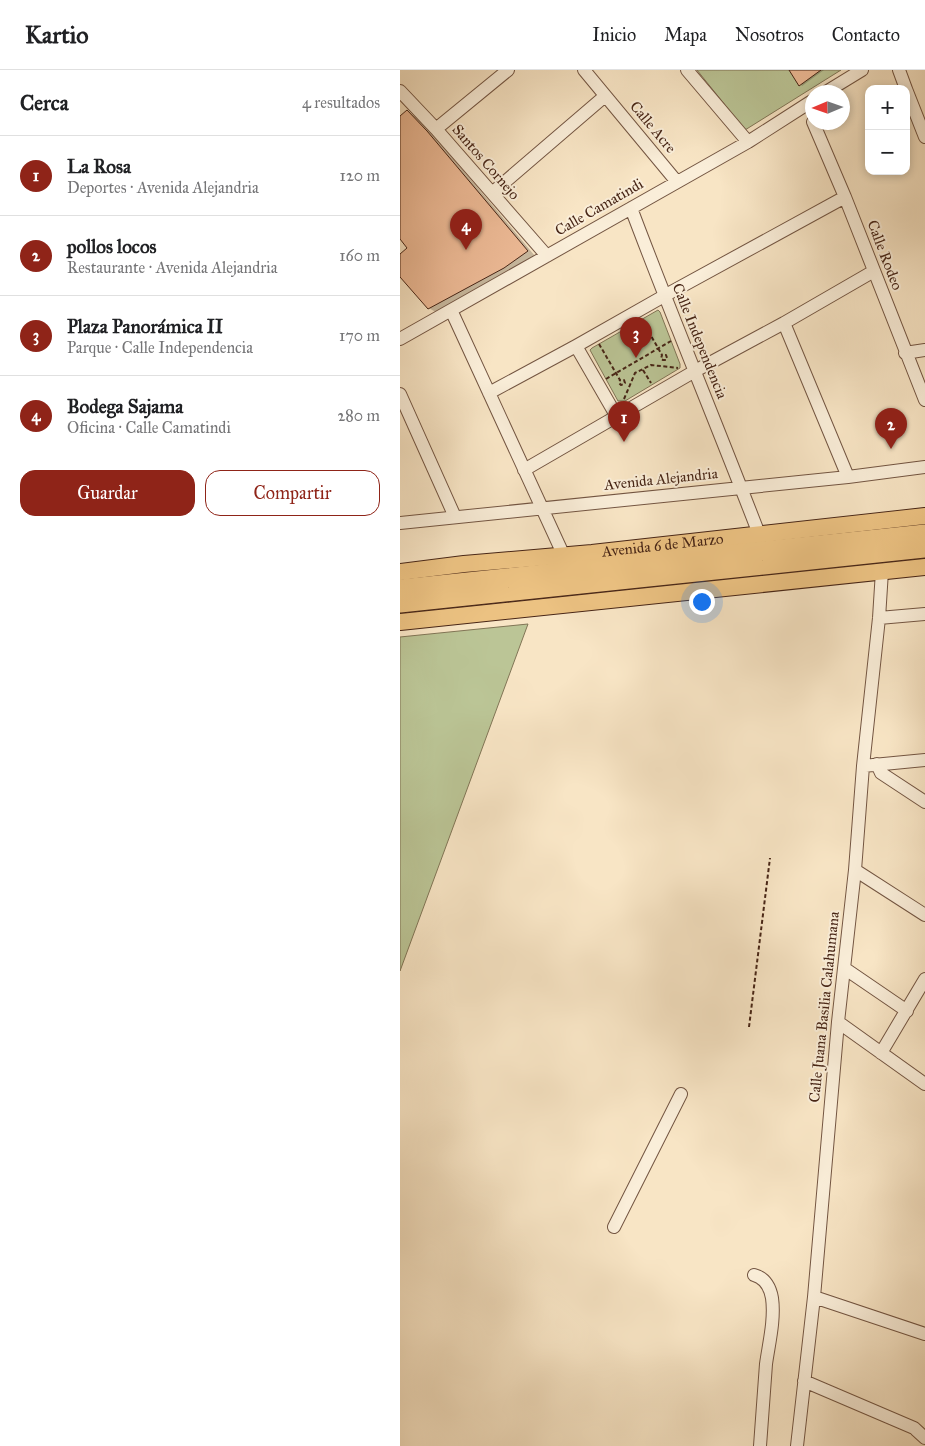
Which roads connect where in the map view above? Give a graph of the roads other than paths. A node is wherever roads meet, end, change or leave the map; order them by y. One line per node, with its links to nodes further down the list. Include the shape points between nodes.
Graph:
1 (508, 70): 12 (street)
2 (584, 70): 9 (street, Calle Acre)
3 (687, 70): 15 (street)
4 (862, 70): 6 (street)
5 (899, 70): 7 (street)
6 (837, 85)
7 (905, 85)
8 (400, 91): 12 (street, Santos Cornejo)
9 (606, 96): 16 (street, Calle Acre); 17 (street)
10 (910, 98): 13 (street)
11 (805, 106): 15 (street, Calle Camatindi)
12 (436, 129): 17 (street, Santos Cornejo)
13 (924, 129)
14 (817, 130): 18 (street, Calle Rodeo)
15 (748, 142): 16 (street, Calle Camatindi)
16 (677, 182): 19 (street, Calle Camatindi)
17 (492, 193): 20 (street, Santos Cornejo)
18 (845, 196): 21 (street, Calle Rodeo); 22 (street)
19 (631, 208): 20 (street, Calle Camatindi); 22 (street, Calle Independencia)
20 (547, 256): 23 (street, Calle Camatindi)
21 (874, 271): 24 (street); 28 (street, Calle Rodeo)
22 (664, 296): 26 (street); 29 (street, Calle Independencia)
23 (450, 310): 25 (street, Calle Camatindi); 30 (street)
24 (784, 323): 29 (street); 36 (street)
25 (400, 339)
26 (576, 346): 30 (street); 33 (street)
27 (925, 350): 28 (street)
28 (906, 353): 32 (street, Calle Rodeo)
29 (696, 371): 33 (street); 37 (street, Calle Independencia)
30 (488, 393): 35 (street)
31 (400, 394): 39 (street)
32 (925, 400)
33 (617, 418): 35 (street)
34 (925, 467): 36 (street, Avenida Alejandria)
35 (524, 470): 38 (street)
36 (848, 477): 37 (street, Avenida Alejandria)
37 (741, 487): 38 (street, Avenida Alejandria); 42 (street, Calle Independencia)
38 (542, 508): 39 (street, Avenida Alejandria); 45 (street)
39 (455, 516): 41 (street, Avenida Alejandria)
40 (925, 516): 42 (main road, Avenida 6 de Marzo)
41 (400, 523)
42 (759, 534): 45 (main road, Avenida 6 de Marzo)
43 (925, 534): 49 (highway, Avenida 6 de Marzo)
44 (925, 548): 50 (highway, Avenida 6 de Marzo)
45 (564, 556): 48 (main road, Avenida 6 de Marzo)
46 (925, 567): 47 (main road)
47 (882, 571): 52 (street, Calle Juana Basilia Calahumana); 53 (main road)
48 (400, 572)
49 (400, 589)
50 (400, 603)
51 (925, 614): 52 (street)
52 (879, 618): 56 (street, Calle Juana Basilia Calahumana)
53 (400, 622)
54 (925, 760): 55 (street)
55 (877, 764): 56 (street); 57 (street, via 881,773)
56 (862, 766): 58 (street, Calle Juana Basilia Calahumana)
57 (925, 802)
58 (855, 870): 59 (street); 60 (street, Calle Juana Basilia Calahumana)
59 (925, 915)
60 (844, 968): 62 (street); 63 (street, Calle Juana Basilia Calahumana)
61 (925, 979): 62 (street)
62 (906, 1011): 64 (street)
63 (838, 1022): 64 (street); 69 (street, Calle Juana Basilia Calahumana)
64 (881, 1053): 65 (street)
65 (925, 1084)
66 (681, 1094): 67 (street)
67 (614, 1226)
68 (754, 1275): 74 (street, via 765,1282 772,1298)
69 (814, 1297): 70 (street); 71 (street, Calle Juana Basilia Calahumana)
70 (925, 1334)
71 (804, 1382): 72 (street, via 914,1428); 75 (street, Calle Juana Basilia Calahumana)
72 (925, 1438)
73 (925, 1442): 76 (street)
74 (760, 1446)
75 (797, 1446)
76 (923, 1446)

